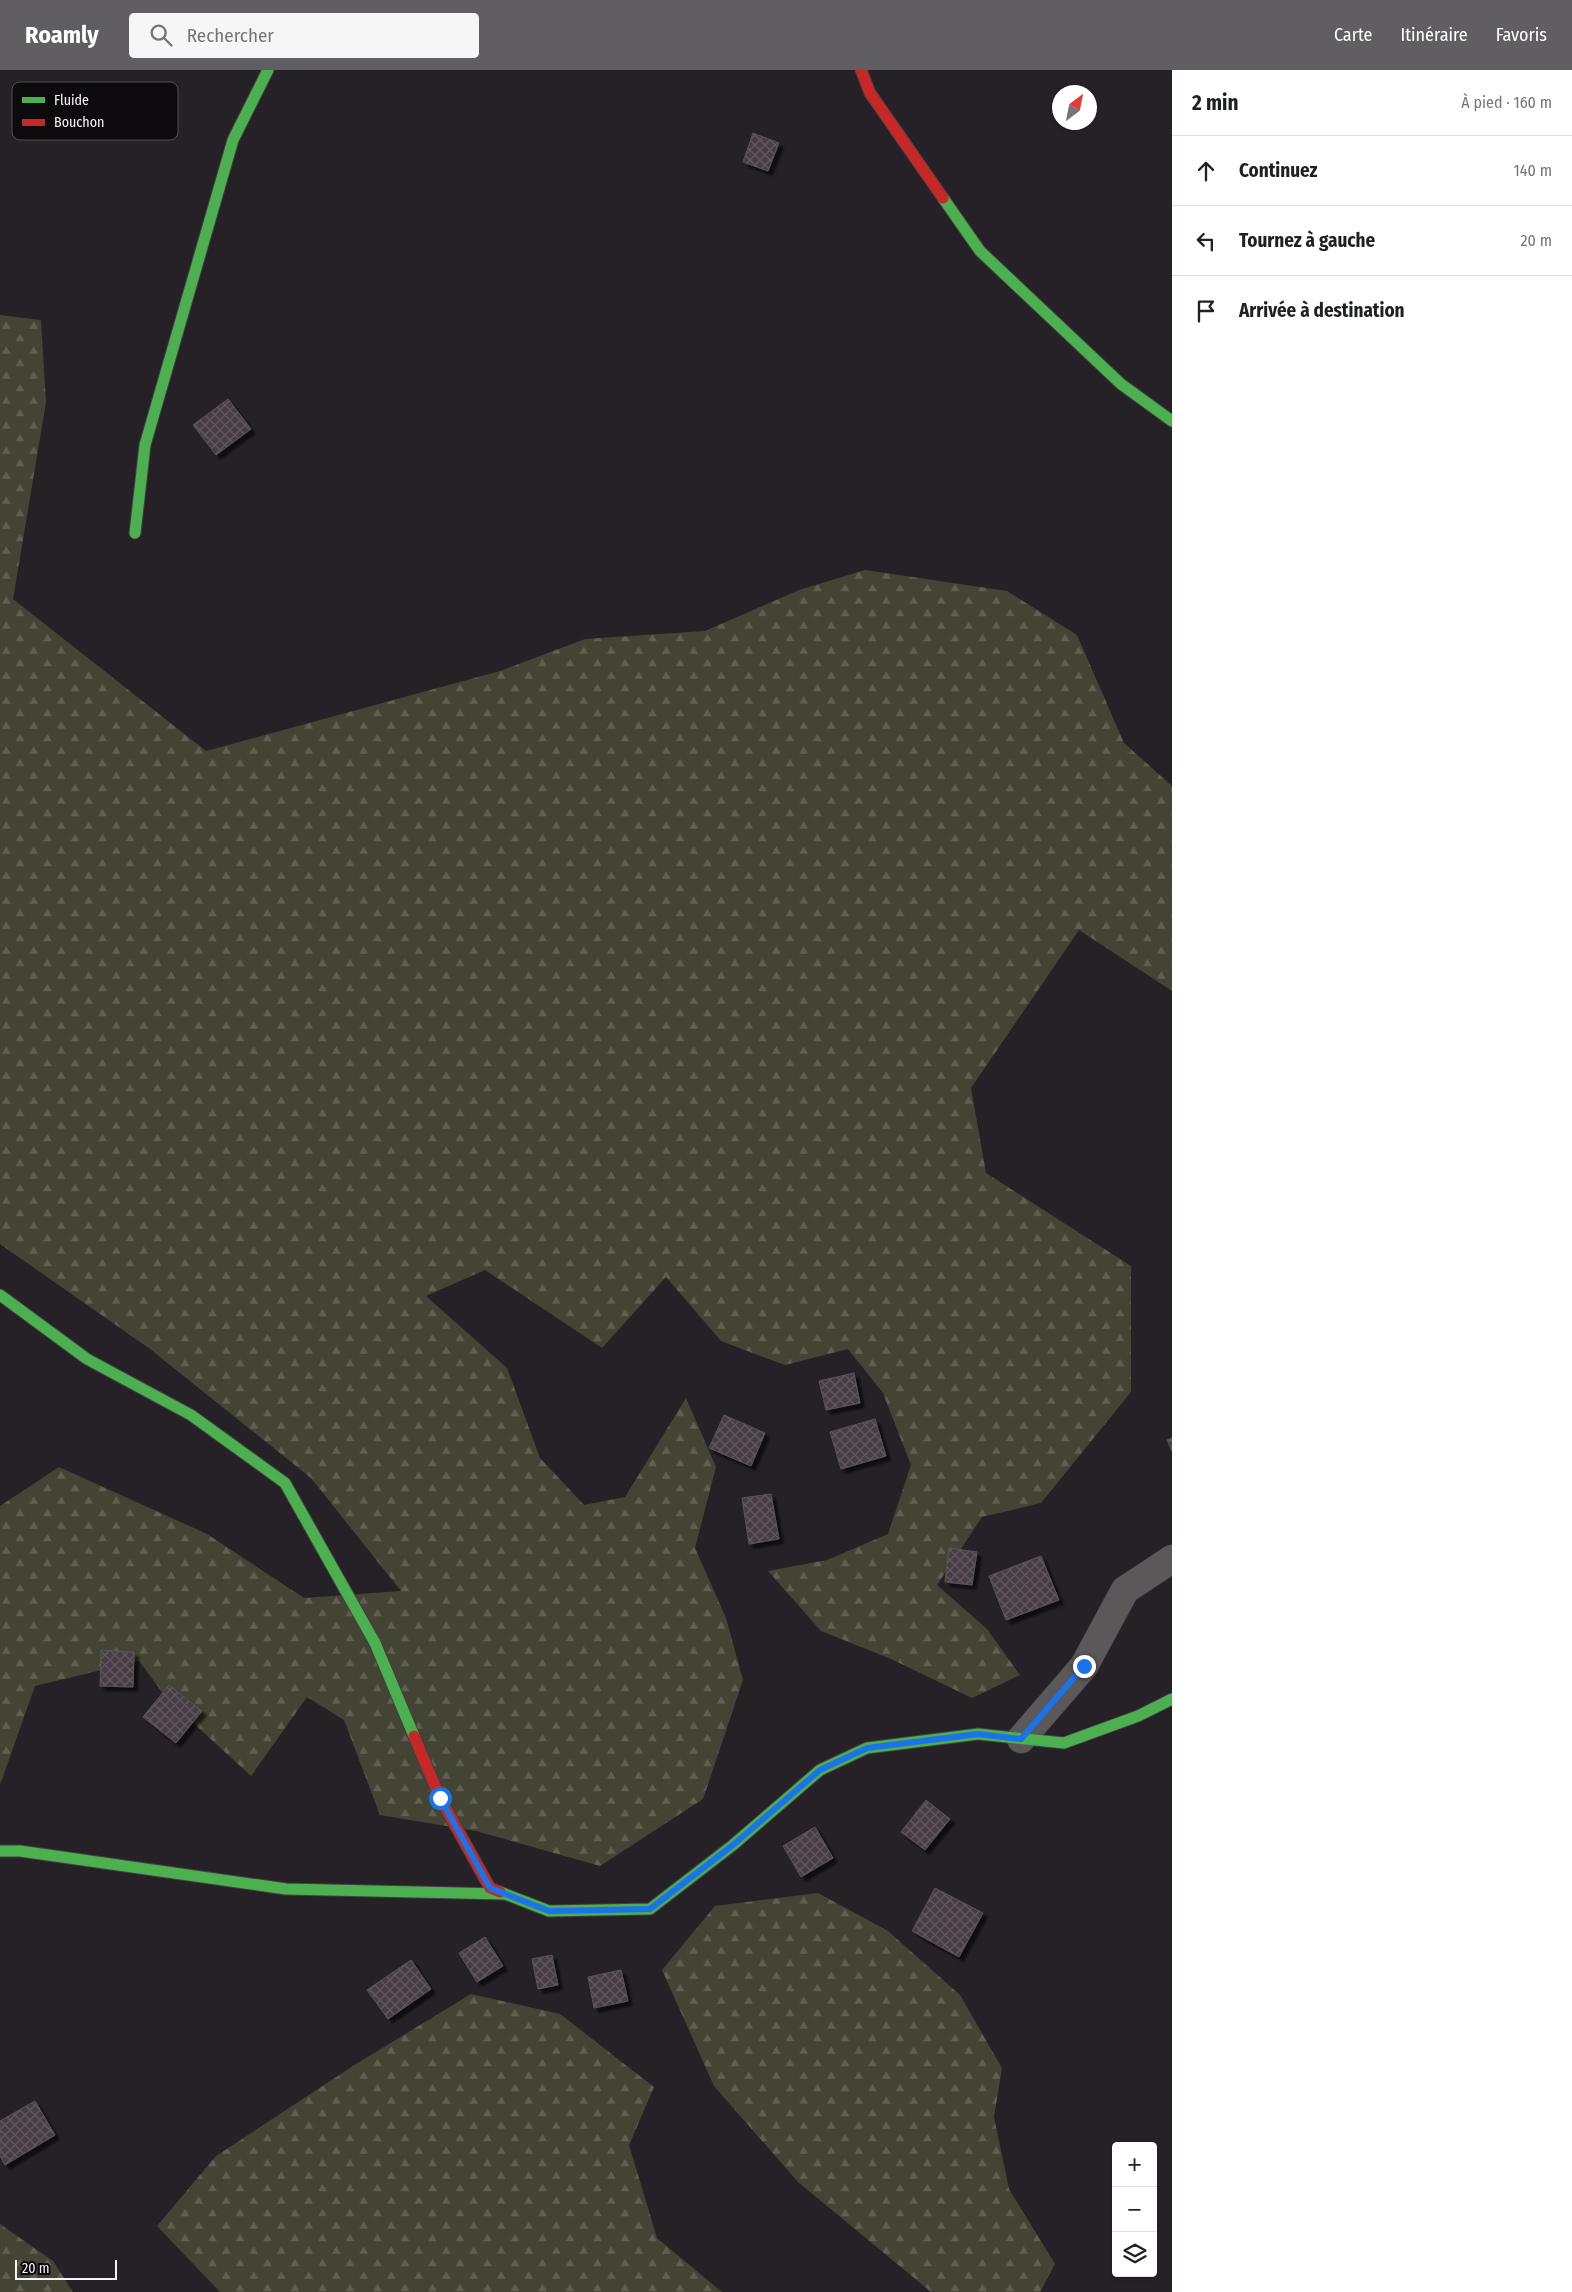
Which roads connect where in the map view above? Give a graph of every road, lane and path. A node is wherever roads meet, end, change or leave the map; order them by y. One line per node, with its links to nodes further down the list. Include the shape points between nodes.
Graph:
1 (268, 70): 4 (street, via 233,140 145,445)
2 (860, 70): 3 (street, via 870,93 980,251 1121,384)
3 (1172, 421)
4 (134, 533)
5 (0, 1295): 10 (street, via 87,1359 191,1415 285,1483 375,1643 440,1798 490,1888)
6 (1172, 1559): 8 (street, via 1125,1590 1084,1666)
7 (1172, 1699): 8 (street, via 1138,1716 1064,1743)
8 (1021, 1739): 10 (street, via 978,1734 867,1748 820,1770 733,1845 650,1909 549,1911)
9 (0, 1851): 10 (street, via 20,1851 286,1889)
10 (503, 1894)

